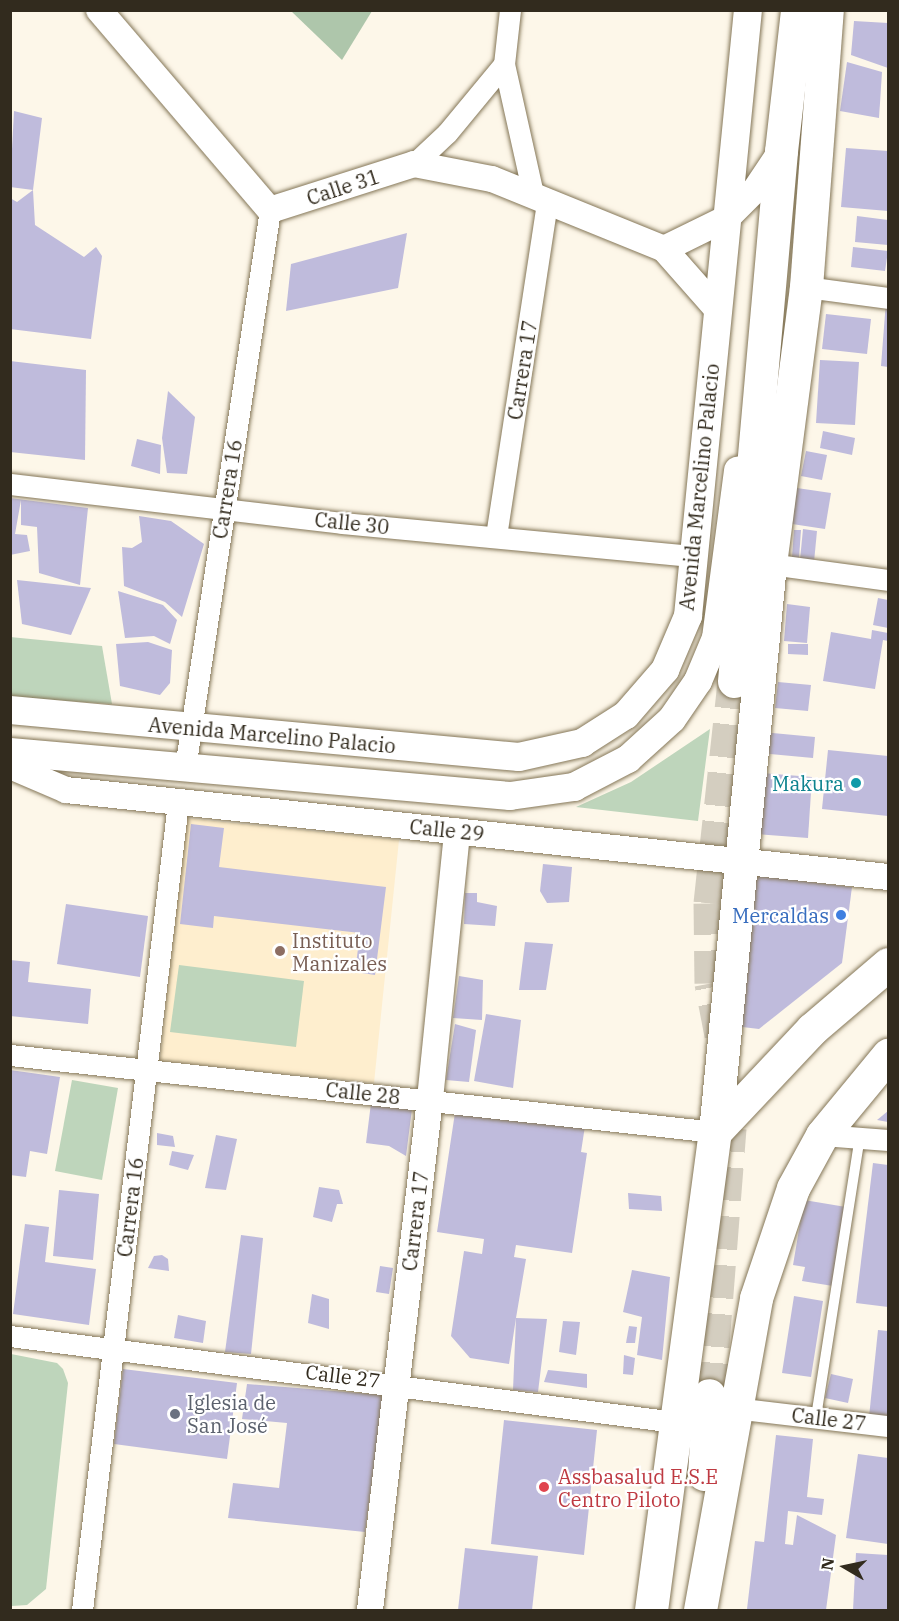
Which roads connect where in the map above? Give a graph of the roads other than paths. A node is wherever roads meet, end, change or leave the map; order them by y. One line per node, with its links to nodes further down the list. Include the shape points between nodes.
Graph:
1 (99, 10): 10 (street)
2 (510, 10): 6 (street)
3 (748, 10): 11 (main road, Avenida Marcelino Palacio)
4 (797, 10): 7 (main road, Avenida Marcelino Palacio)
5 (827, 10): 13 (main road)
6 (504, 64): 8 (street, via 447,133); 9 (street)
7 (781, 151): 11 (street, via 755,190); 22 (main road, Avenida Marcelino Palacio); 27 (main road, Avenida Marcelino Palacio, via 716,638 698,681 672,719 628,759 596,777 574,787 510,796)
8 (414, 165): 9 (street, Calle 31, via 492,180); 10 (street, Calle 31)
9 (540, 201): 12 (street, Calle 31); 18 (street, Carrera 17)
10 (270, 210): 17 (street, Carrera 16)
11 (727, 218): 12 (street); 15 (main road, Avenida Marcelino Palacio)
12 (664, 249): 15 (street, Calle 31)
13 (806, 287): 14 (street); 20 (main road)
14 (888, 298)
15 (716, 308): 19 (main road, Avenida Marcelino Palacio)
16 (10, 484): 17 (street, Calle 30)
17 (225, 509): 18 (street, Calle 30); 24 (street, Carrera 16)
18 (496, 536): 19 (street, Calle 30)
19 (694, 556): 24 (main road, Avenida Marcelino Palacio, via 688,616 665,669 626,715 582,743 519,757)
20 (770, 564): 21 (street); 30 (main road)
21 (888, 580)
22 (734, 681)
23 (10, 710): 24 (main road, Avenida Marcelino Palacio)
24 (191, 727): 27 (street, Carrera 16)
25 (10, 752): 27 (main road, Avenida Marcelino Palacio)
26 (10, 766): 28 (street, Calle 29, via 66,790)
27 (185, 768)
28 (178, 803): 29 (street, Calle 29); 35 (street, Carrera 16)
29 (457, 831): 30 (street, Calle 29); 36 (street, Carrera 17)
30 (740, 859): 31 (street, Calle 29); 37 (main road)
31 (888, 877)
32 (888, 964): 37 (main road, via 812,1029)
33 (888, 1054): 38 (main road)
34 (10, 1055): 35 (street, Calle 28)
35 (146, 1071): 36 (street, Calle 28); 42 (street, Carrera 16)
36 (430, 1099): 37 (street, Calle 28); 43 (street, Carrera 17)
37 (715, 1132): 46 (main road)
38 (822, 1135): 39 (street); 44 (main road, via 793,1188)
39 (860, 1137): 40 (street); 45 (lane)
40 (888, 1140)
41 (10, 1336): 42 (street, Calle 27)
42 (114, 1347): 43 (street, Calle 27); 48 (street, Carrera 16)
43 (394, 1383): 46 (street, Calle 27); 49 (street, Carrera 17)
44 (722, 1401): 45 (street, Calle 27); 51 (main road); 52 (main road)
45 (816, 1418): 47 (street, Calle 27)
46 (675, 1422): 50 (main road)
47 (888, 1426)
48 (82, 1611)
49 (370, 1611)
50 (651, 1611)
51 (695, 1611)
52 (700, 1611)

